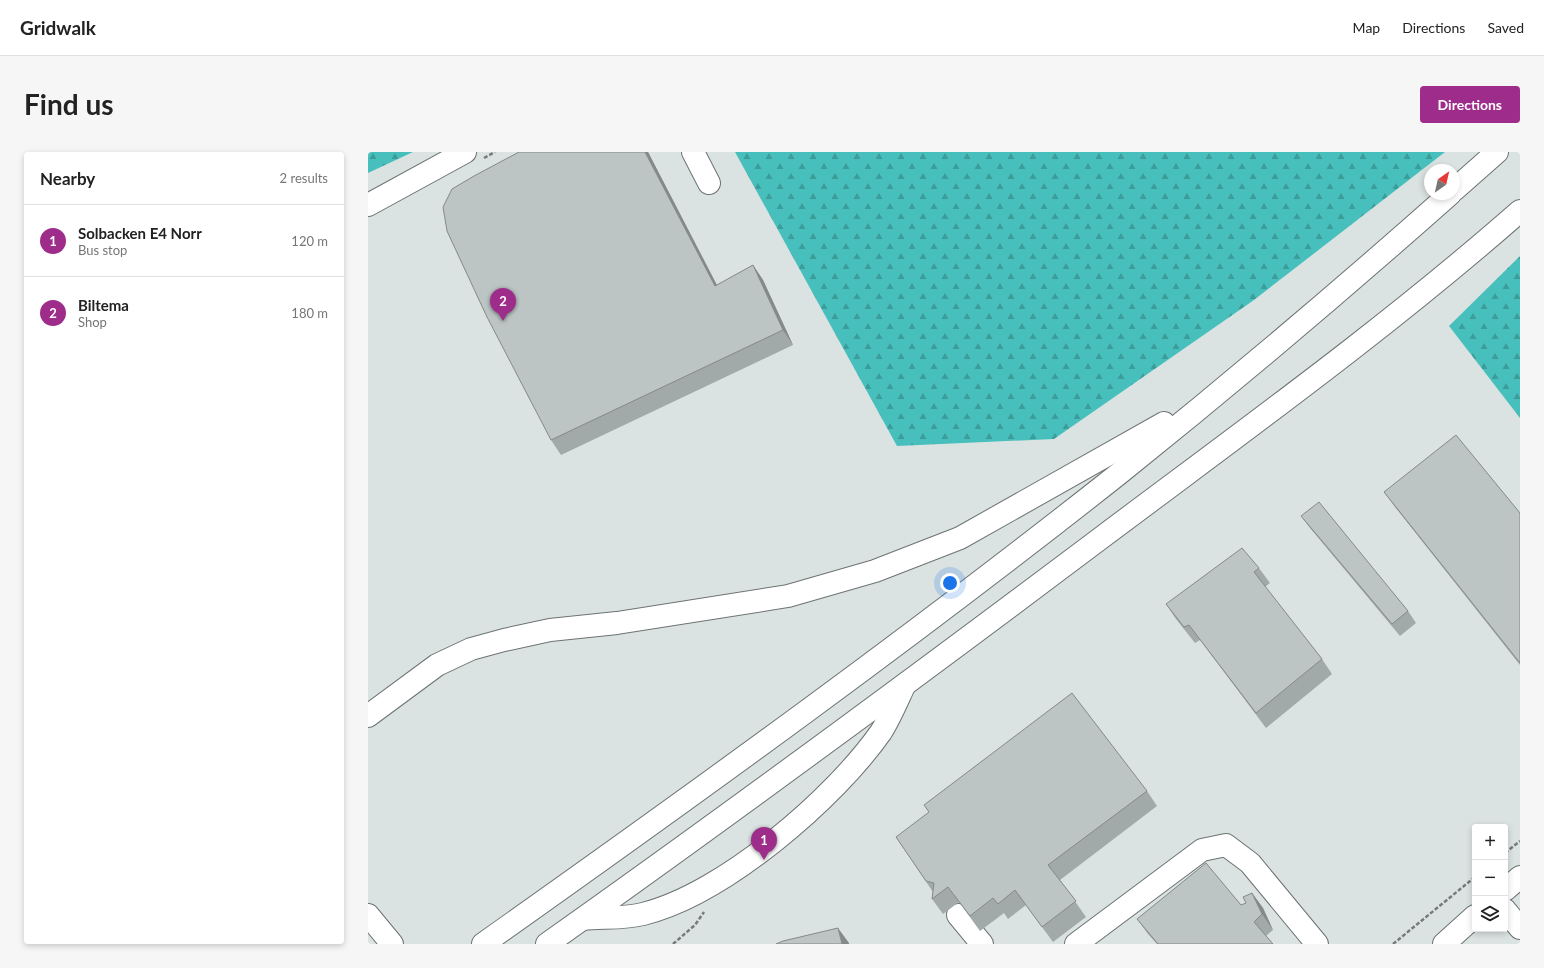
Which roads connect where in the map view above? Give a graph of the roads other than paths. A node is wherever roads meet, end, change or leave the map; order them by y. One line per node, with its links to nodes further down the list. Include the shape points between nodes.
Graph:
1 (464, 152): 7 (main road)
2 (693, 152): 4 (main road)
3 (1497, 152): 5 (main road)
4 (709, 183)
5 (1460, 185)
6 (1443, 200): 9 (main road)
7 (368, 206)
8 (1520, 212): 10 (main road, via 1390,319)
9 (1222, 389): 11 (main road, via 960,538 875,571 788,596 550,630 471,649 437,665); 21 (main road, via 1114,477 867,667)
10 (904, 686): 17 (main road); 17 (main road, via 882,731 858,761 799,820 731,873 683,900 643,914)
11 (368, 716)
12 (1520, 877): 13 (main road)
13 (1508, 887)
14 (1508, 914): 19 (main road)
15 (368, 915): 20 (main road)
16 (958, 915): 23 (main road)
17 (583, 919): 22 (main road)
18 (1472, 919): 26 (main road)
19 (1520, 928)
20 (392, 944)
21 (483, 944)
22 (547, 944)
23 (982, 944)
24 (1076, 944): 25 (main road, via 1202,850 1226,845 1250,863)
25 (1317, 944)
26 (1444, 944)

